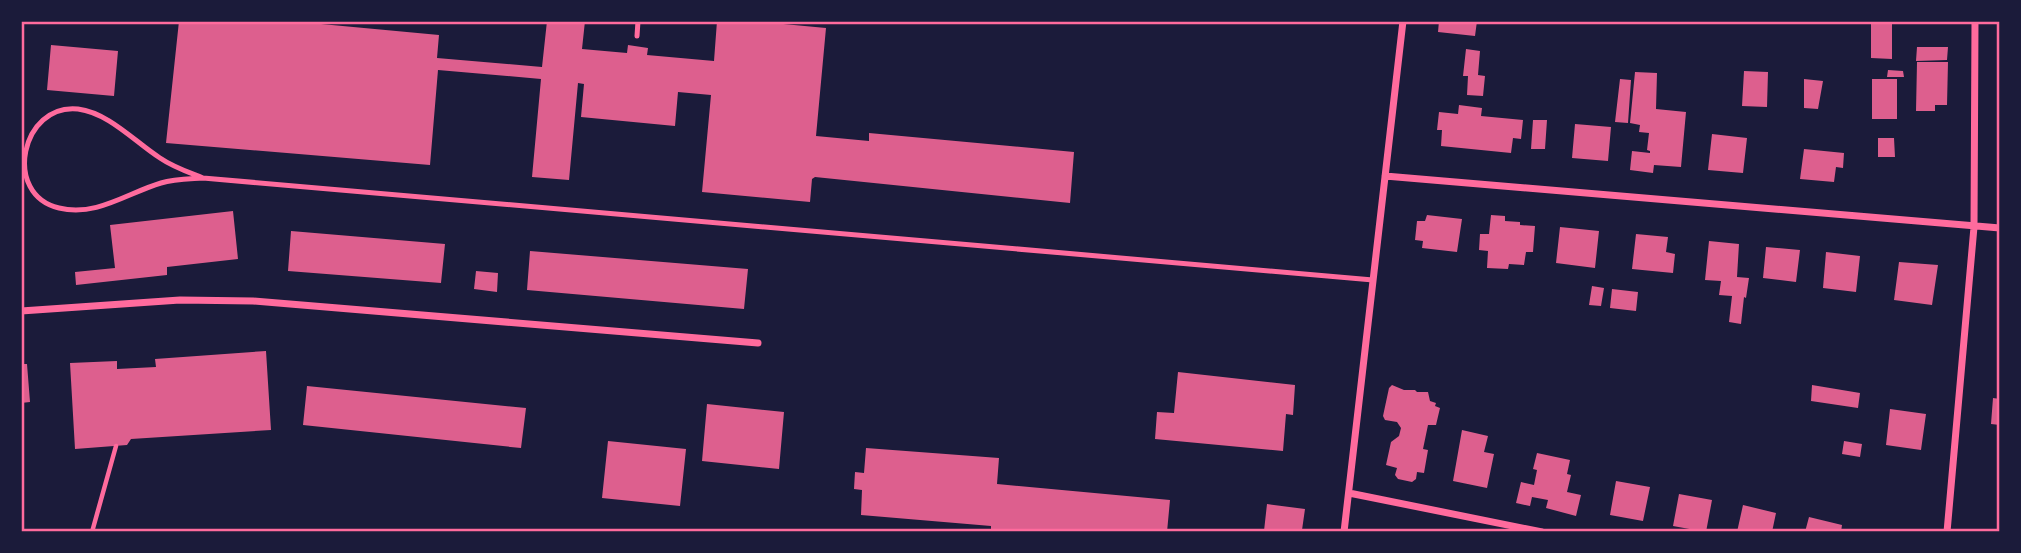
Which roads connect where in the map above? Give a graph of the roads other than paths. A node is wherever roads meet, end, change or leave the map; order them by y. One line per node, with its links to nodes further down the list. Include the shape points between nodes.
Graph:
1 (638, 21): 4 (lane)
2 (1404, 21): 5 (street)
3 (1975, 21): 7 (street)
4 (637, 36)
5 (1385, 176): 7 (street); 9 (street)
6 (203, 178): 6 (lane, via 165,181 110,205 73,210 36,195 25,178 24,162 39,122 57,112 78,109 109,122 174,167); 9 (lane)
7 (1974, 227): 8 (street); 15 (street)
8 (2000, 228)
9 (1373, 280): 12 (street)
10 (21, 312): 11 (street, via 180,300 253,301)
11 (758, 343)
12 (1349, 493): 13 (street); 14 (street)
13 (1344, 532)
14 (1542, 532)
15 (1947, 532)

